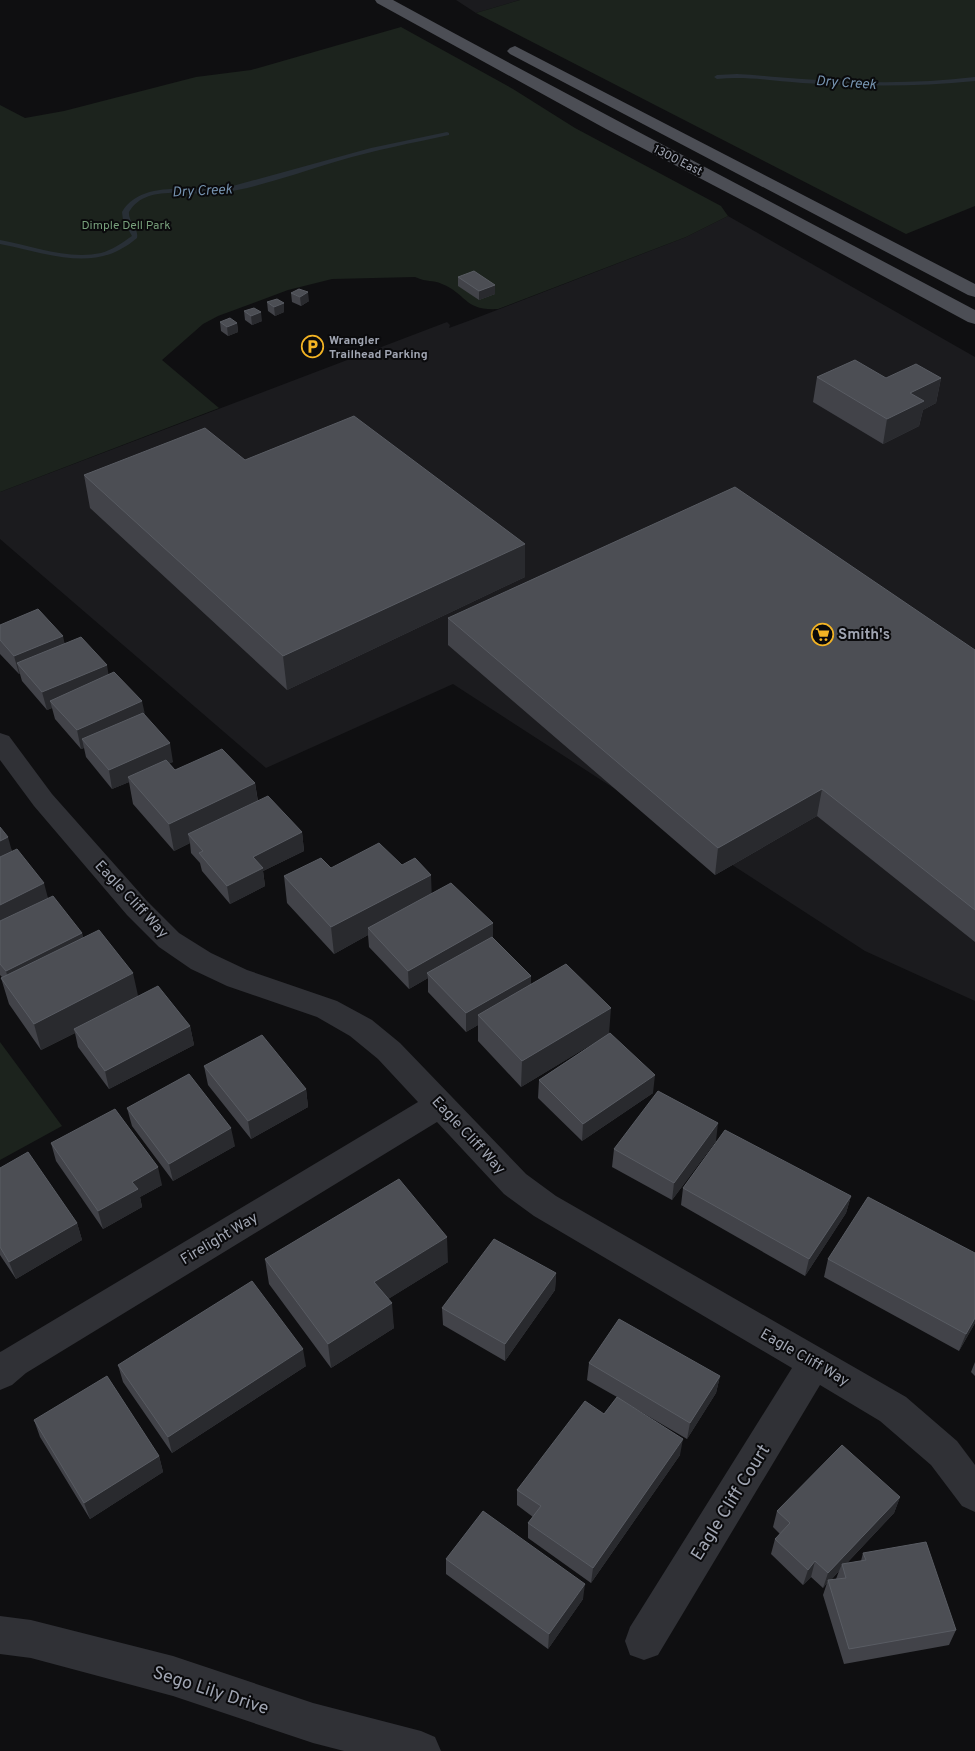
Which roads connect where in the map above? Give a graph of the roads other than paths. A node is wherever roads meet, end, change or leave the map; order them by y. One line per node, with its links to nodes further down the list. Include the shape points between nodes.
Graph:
1 (382, 0): 4 (main road, 1300 East)
2 (500, 43): 3 (main road, 1300 East)
3 (975, 290)
4 (975, 318)
5 (0, 742): 6 (street, Eagle Cliff Way, via 43,800 169,940 201,961 237,978 327,1010 361,1028)
6 (440, 1104): 7 (street, Eagle Cliff Way, via 515,1184 545,1206); 8 (street, Firelight Way, via 14,1362)
7 (816, 1362): 9 (street, Eagle Cliff Way, via 894,1409 944,1453); 11 (street, Eagle Cliff Court)
8 (0, 1374)
9 (975, 1494)
10 (0, 1635): 12 (street, Sego Lily Drive, via 31,1639 173,1676 313,1723)
11 (644, 1641)
12 (420, 1751)

